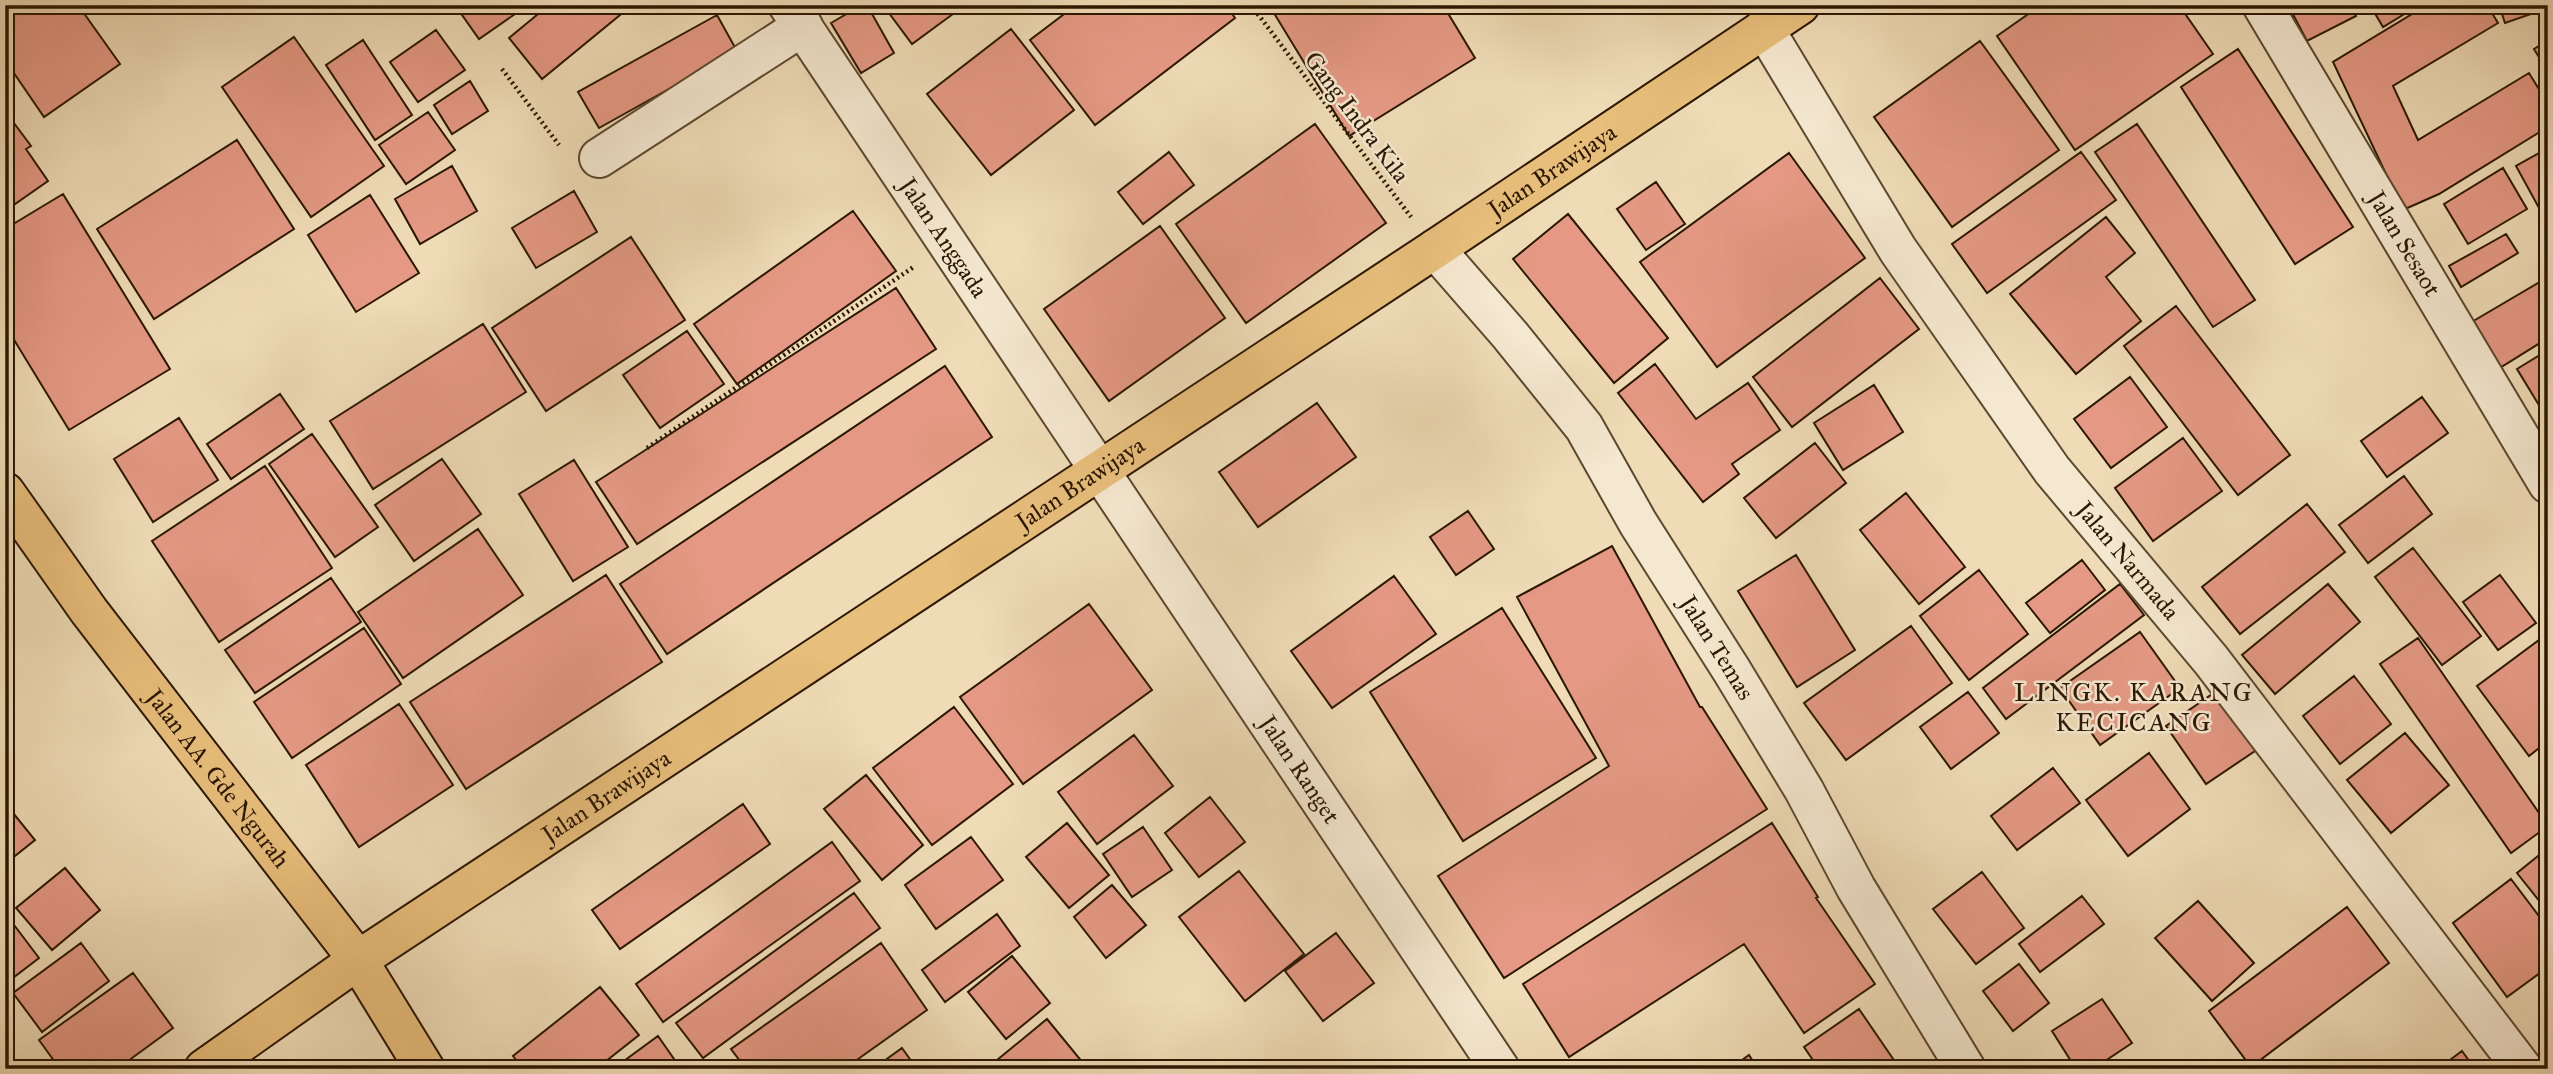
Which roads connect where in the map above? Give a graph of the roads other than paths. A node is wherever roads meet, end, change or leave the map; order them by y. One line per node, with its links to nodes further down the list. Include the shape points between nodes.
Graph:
1 (2262, 5): 7 (street, Jalan Sesaot)
2 (1787, 12): 5 (main road, Jalan Brawijaya); 14 (street, Jalan Narmada, via 1898,250 2052,470 2211,660)
3 (796, 16): 4 (street); 6 (street, Jalan Anggada)
4 (599, 158)
5 (1435, 249): 6 (main road, Jalan Brawijaya); 13 (street, Jalan Temas, via 1584,427 1637,523 1804,790 1856,888)
6 (1101, 470): 9 (main road, Jalan Brawijaya); 12 (street, Jalan Ranget)
7 (2548, 484)
8 (5, 492): 9 (main road, Jalan AA. Gde Ngurah, via 89,611)
9 (358, 961): 10 (main road, Jalan Brawijaya); 11 (main road, Jalan AA. Gde Ngurah)
10 (204, 1069)
11 (425, 1069)
12 (1500, 1069)
13 (1966, 1069)
14 (2523, 1069)

